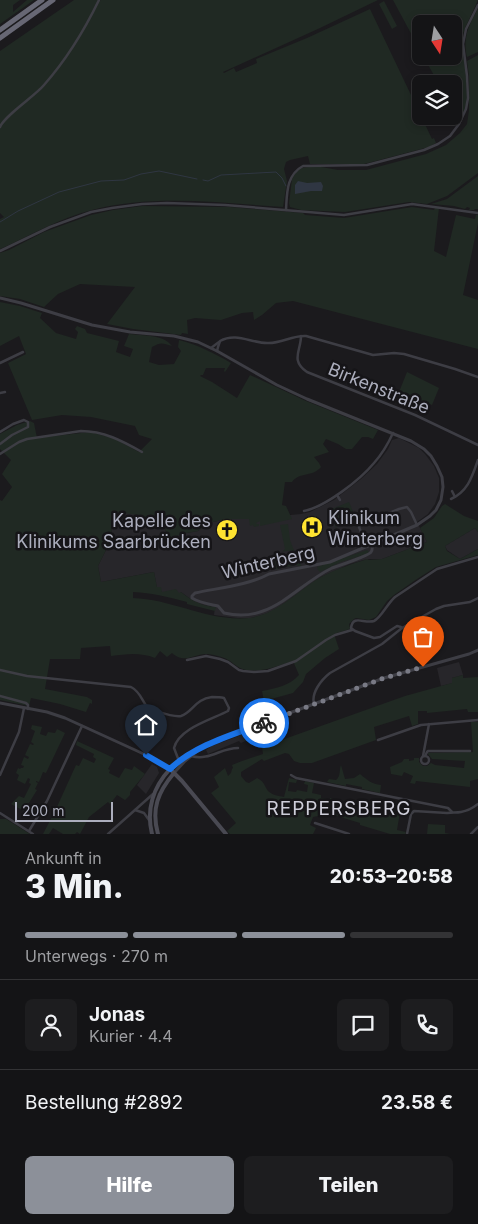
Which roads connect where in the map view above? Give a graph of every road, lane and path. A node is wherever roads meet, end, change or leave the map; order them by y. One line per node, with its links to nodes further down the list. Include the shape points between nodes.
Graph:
1 (42, 0): 5 (highway)
2 (53, 0): 6 (highway)
3 (99, 0): 7 (street, via 64,61)
4 (478, 5): 8 (street, via 466,29 463,44 467,104 465,114 453,132 430,148 373,164 302,166 289,181)
5 (0, 30)
6 (0, 38)
7 (0, 127)
8 (286, 210): 9 (street, via 344,215 412,204); 10 (street, via 166,204 112,208 50,227)
9 (478, 213)
10 (0, 251)
11 (0, 298): 14 (street, via 92,325 174,336)
12 (301, 336): 13 (street, via 273,343 234,337); 18 (street, via 373,356 404,354); 24 (street, Birkenstraße, via 297,360 307,372)
13 (220, 341): 14 (street); 15 (street)
14 (211, 348): 15 (street)
15 (218, 351): 22 (street, via 290,392)
16 (22, 352): 17 (street)
17 (0, 363)
18 (478, 377)
19 (5, 392): 20 (street)
20 (0, 393)
21 (0, 432): 23 (street, via 24,420 28,422 28,427)
22 (393, 433): 29 (street, via 374,463); 34 (street, via 424,450 442,477 437,507)
23 (0, 444)
24 (478, 445)
25 (142, 452): 26 (street, via 107,434 81,431 27,439)
26 (0, 454)
27 (478, 460): 30 (street, via 471,481)
28 (452, 491): 30 (street)
29 (337, 495): 32 (street); 33 (street)
30 (455, 497): 31 (street)
31 (451, 499)
32 (340, 500)
33 (304, 511)
34 (418, 525): 35 (street); 36 (street, via 409,508 404,507 363,523 359,527)
35 (372, 545): 36 (street, Winterberg); 36 (street, Winterberg, via 368,555 321,574 274,607 259,613 224,613 218,606 192,598 194,593 325,563)
36 (367, 547)
37 (478, 557): 40 (street, via 437,570 395,597 376,620 356,620)
38 (478, 598): 39 (street, via 440,607)
39 (402, 628): 40 (street, via 397,626 374,638); 46 (street, via 386,641 327,675 314,695)
40 (352, 629): 42 (street, via 326,640 296,662 268,671 243,671 228,662 206,656)
41 (478, 650): 46 (street, via 392,675)
42 (187, 660)
43 (0, 670): 56 (street, via 131,687 149,709 175,716 184,714 204,698 224,698 228,710 199,724 177,740 174,748)
44 (0, 696): 47 (street, via 26,703)
45 (0, 703): 47 (street)
46 (314, 704): 53 (street)
47 (26, 708): 50 (street, via 53,714); 59 (street)
48 (478, 720): 49 (street)
49 (429, 724): 51 (street); 54 (street, via 424,756 427,752)
50 (82, 726): 57 (street); 69 (street, via 47,801)
51 (378, 740)
52 (238, 748): 55 (street, via 204,757)
53 (199, 750): 55 (street); 56 (street)
54 (470, 751)
55 (191, 756): 58 (street)
56 (179, 761): 57 (street)
57 (170, 769): 58 (main road); 61 (main road)
58 (174, 773): 73 (main road, via 157,802); 74 (main road)
59 (0, 775)
60 (292, 775): 64 (street, via 448,808)
61 (154, 793): 63 (street); 66 (main road)
62 (478, 804): 64 (street, via 464,811)
63 (135, 810): 66 (street); 71 (street)
64 (452, 812): 76 (street, via 412,812)
65 (0, 815): 69 (street)
66 (150, 820): 72 (main road)
67 (315, 823): 75 (street)
68 (478, 827): 77 (street)
69 (29, 831): 70 (street)
70 (34, 834)
71 (108, 834)
72 (152, 834)
73 (158, 834)
74 (226, 834)
75 (349, 834)
76 (407, 834)
77 (471, 834)

